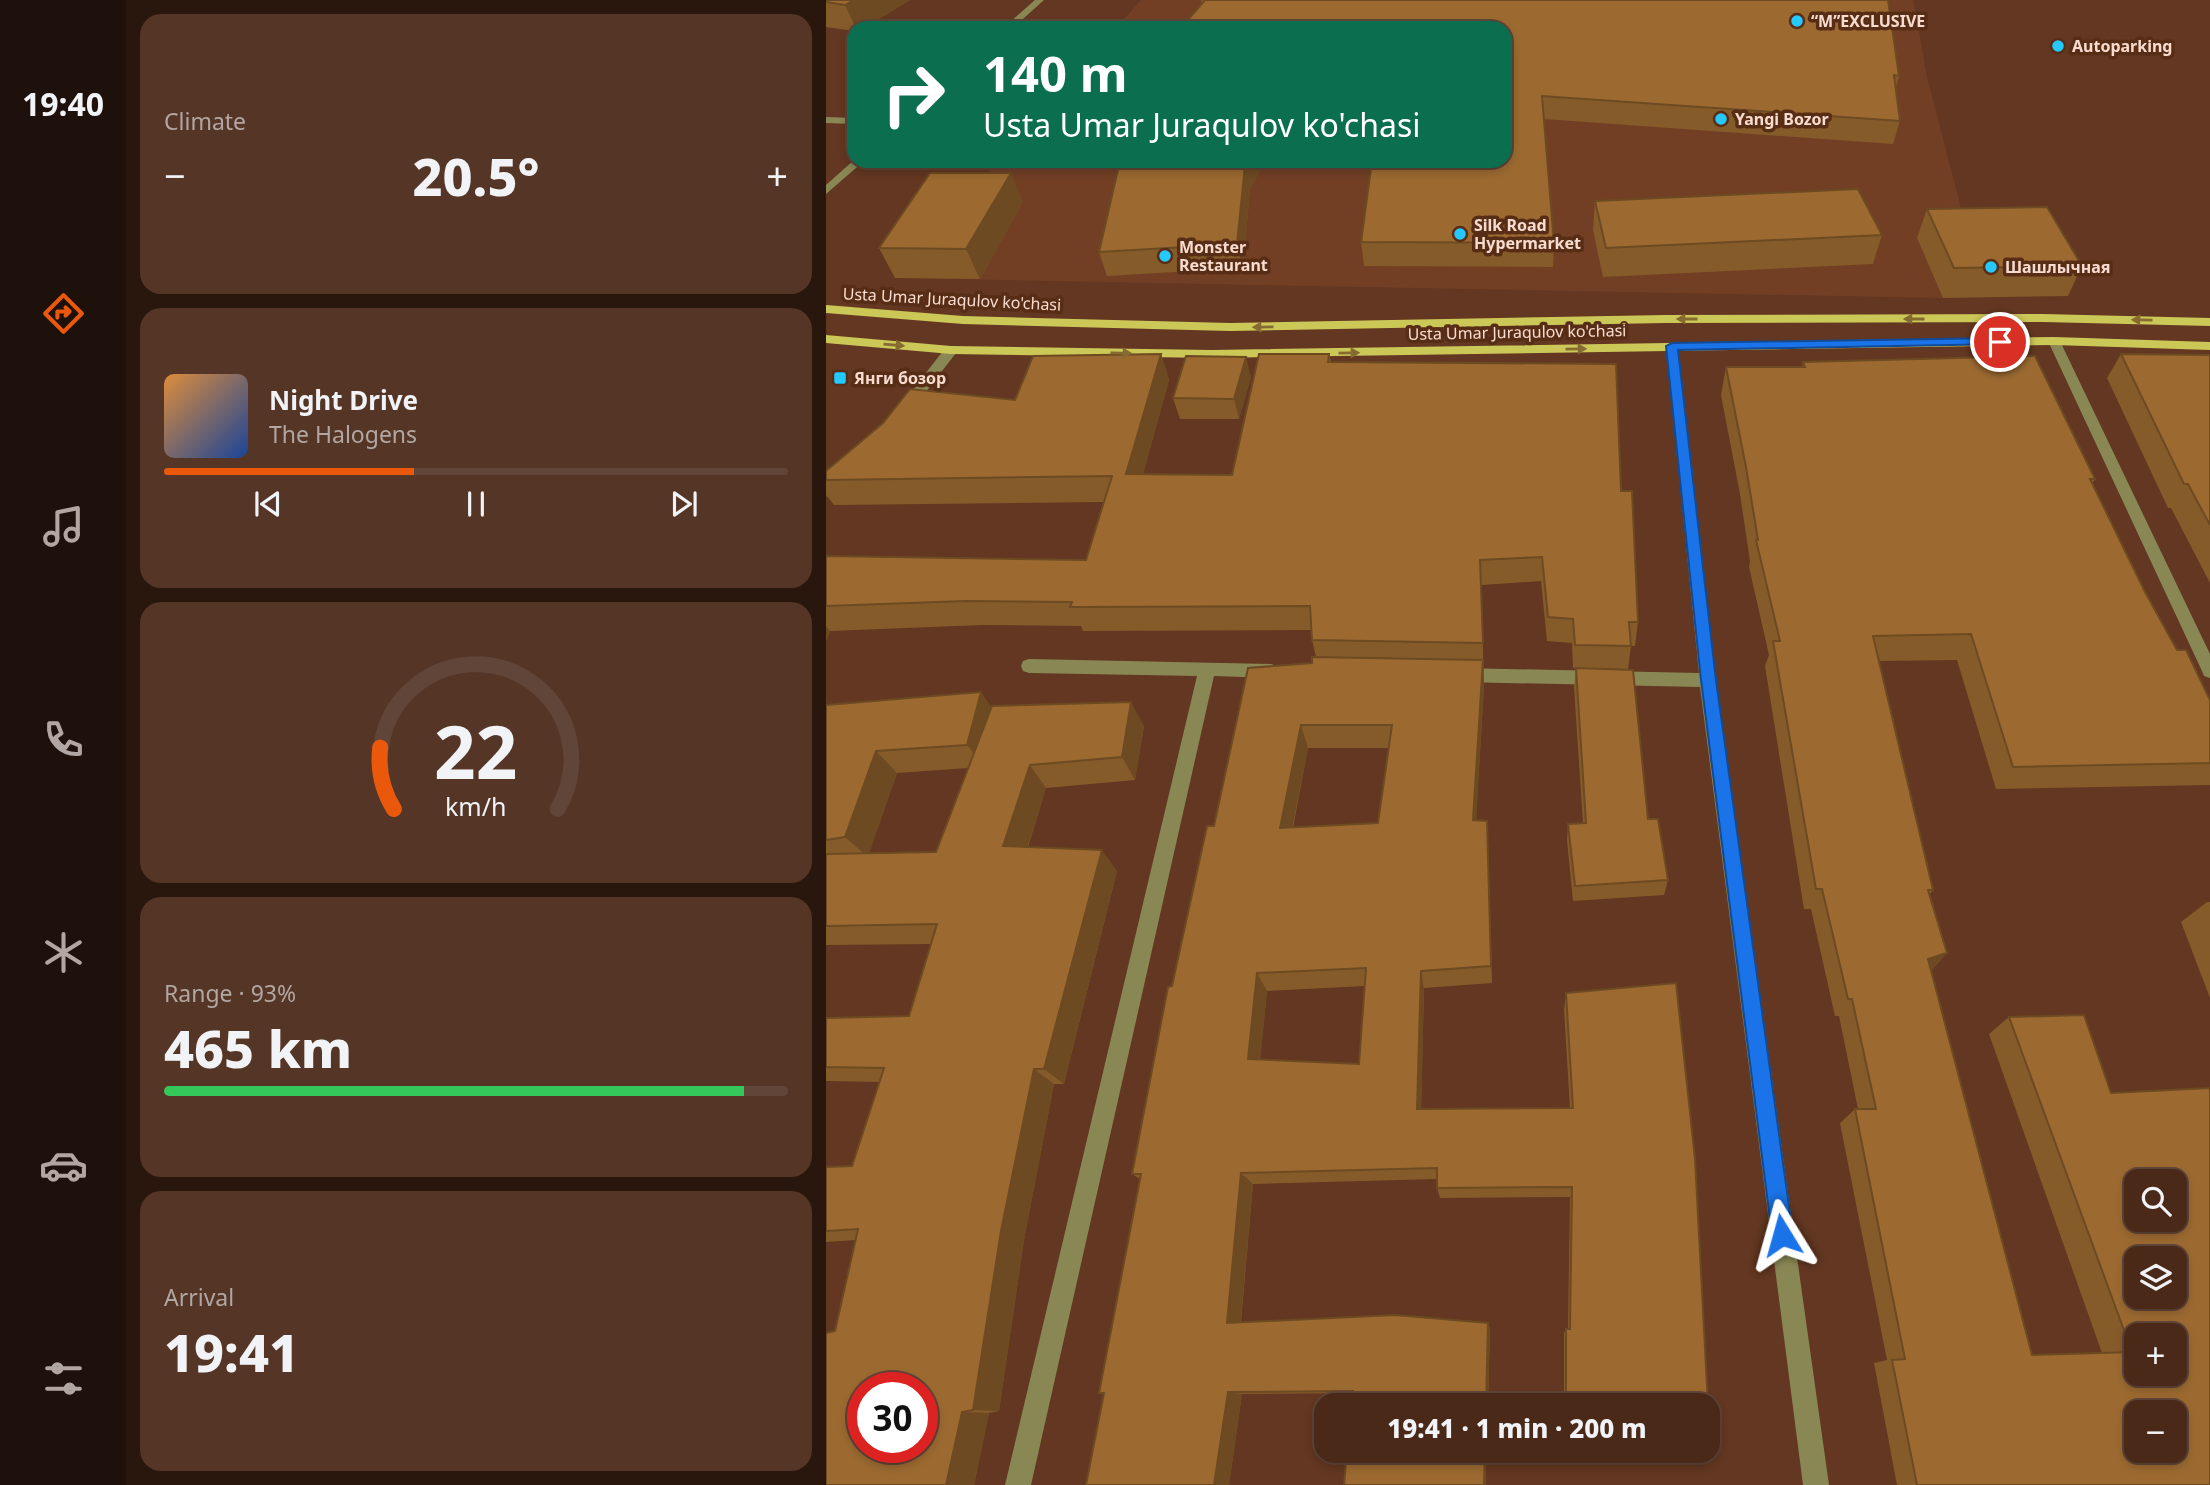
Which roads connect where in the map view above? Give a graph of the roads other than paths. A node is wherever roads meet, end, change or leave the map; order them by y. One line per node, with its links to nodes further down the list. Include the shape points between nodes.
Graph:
1 (1040, 0): 2 (street)
2 (1016, 21)
3 (826, 120): 4 (street)
4 (847, 121)
5 (851, 168): 6 (street)
6 (826, 191)
7 (826, 309): 8 (main road, Usta Umar Juraqulov ko'chasi, one-way to 7, via 1666,319 1230,327 964,320)
8 (2210, 322)
9 (826, 339): 13 (main road, Usta Umar Juraqulov ko'chasi, one-way to 13)
10 (2054, 341): 11 (main road, Usta Umar Juraqulov ko'chasi); 12 (main road, Usta Umar Juraqulov ko'chasi); 18 (street)
11 (1672, 346): 13 (main road, Usta Umar Juraqulov ko'chasi, one-way to 11, via 1212,354); 20 (street)
12 (2210, 346)
13 (951, 350): 14 (street)
14 (896, 419)
15 (1029, 666): 16 (street)
16 (1207, 670): 17 (street); 21 (street)
17 (1291, 671)
18 (2210, 671)
19 (1444, 675): 20 (street)
20 (1708, 680): 22 (street)
21 (1018, 1485)
22 (1816, 1485)

